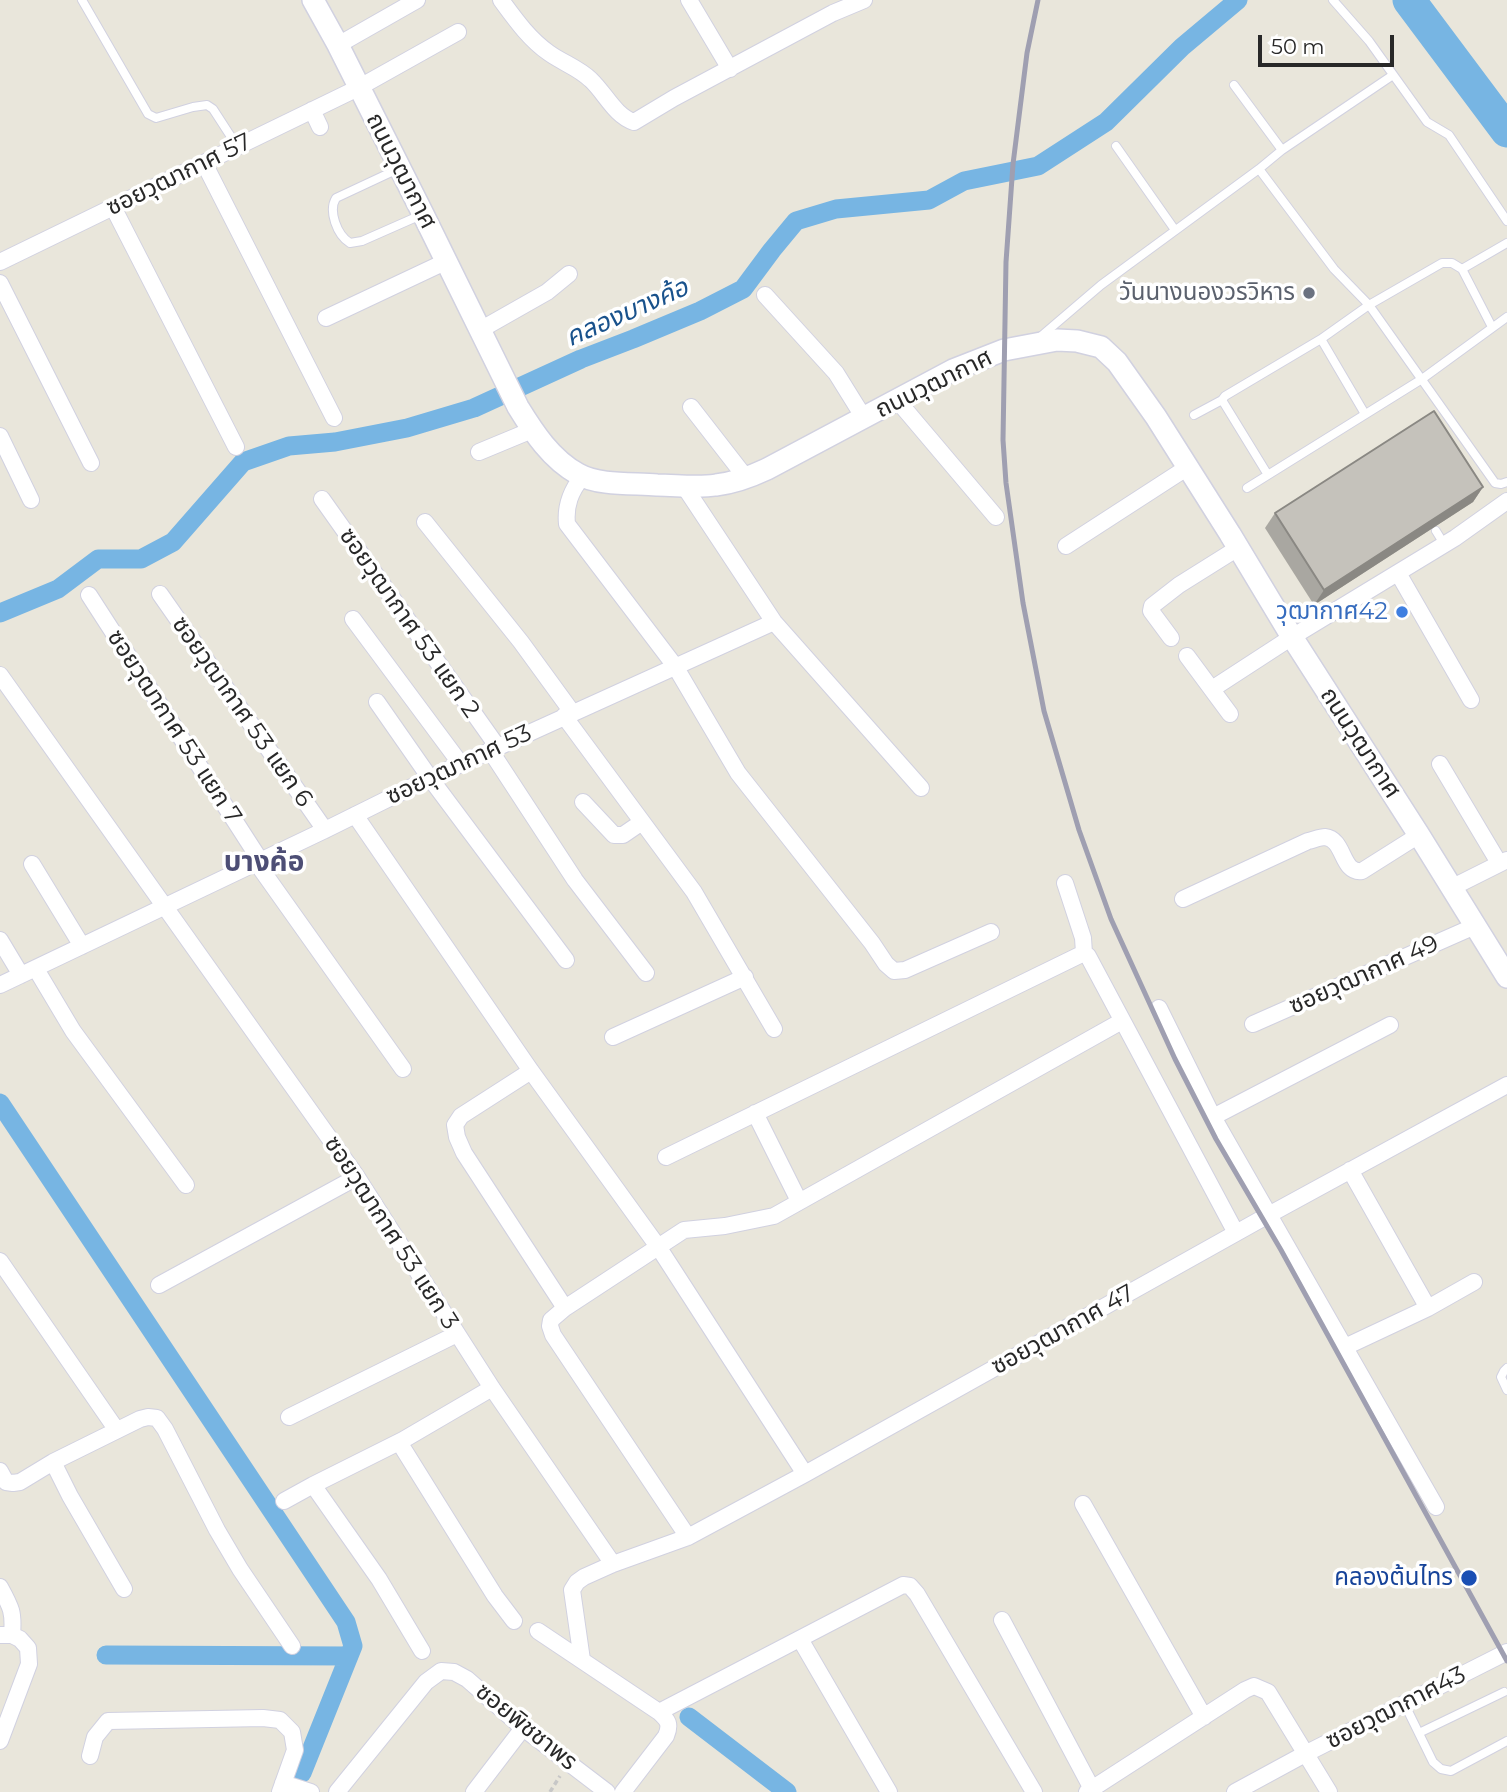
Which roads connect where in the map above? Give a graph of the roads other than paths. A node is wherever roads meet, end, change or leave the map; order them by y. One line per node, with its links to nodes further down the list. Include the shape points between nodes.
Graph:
1 (82, 0): 16 (lane, via 148,114 156,118 207,104)
2 (313, 0): 9 (main road, ถนนวุฒากาศ)
3 (417, 0): 9 (street)
4 (501, 0): 10 (street, via 536,43 590,79 624,119 634,122)
5 (689, 0): 10 (street)
6 (864, 0): 10 (street)
7 (1333, 0): 11 (lane)
8 (458, 32): 13 (street, ซอยวุฒากาศ 57)
9 (338, 45): 13 (main road, ถนนวุฒากาศ)
10 (730, 69)
11 (1393, 75): 18 (lane); 24 (lane, via 1427,122 1449,135)
12 (1234, 85): 18 (lane)
13 (358, 88): 14 (street, ซอยวุฒากาศ 57); 20 (main road, ถนนวุฒากาศ)
14 (312, 110): 15 (street); 16 (street, ซอยวุฒากาศ 57)
15 (320, 127)
16 (237, 146): 19 (street, ซอยวุฒากาศ 57)
17 (1116, 146): 25 (lane)
18 (1282, 150): 21 (lane)
19 (204, 163): 22 (street, ซอยวุฒากาศ 57); 46 (street)
20 (400, 168): 23 (main road, ถนนวุฒากาศ); 23 (lane, via 335,198 332,212 344,239 362,241)
21 (1259, 169): 25 (lane); 33 (lane, via 1334,269)
22 (113, 207): 28 (street, ซอยวุฒากาศ 57); 50 (street)
23 (423, 214): 27 (main road, ถนนวุฒากาศ)
24 (1507, 221)
25 (1175, 230): 39 (lane)
26 (1507, 243): 29 (lane)
27 (446, 261): 35 (street); 37 (main road, ถนนวุฒากาศ)
28 (0, 262)
29 (1462, 269): 33 (lane, via 1442,263); 36 (lane)
30 (569, 274): 37 (street, via 547,292)
31 (0, 283): 52 (street)
32 (765, 295): 47 (street, via 836,373)
33 (1369, 305): 38 (lane); 40 (lane)
34 (1507, 317): 36 (lane)
35 (327, 318)
36 (1492, 327): 40 (lane)
37 (480, 330): 48 (main road, ถนนวุฒากาศ)
38 (1321, 339): 42 (lane); 44 (lane)
39 (1031, 345): 41 (main road, ถนนวุฒากาศ, via 953,370); 53 (main road, ถนนวุฒากาศ, via 1056,340 1101,347 1117,362)
40 (1422, 379): 44 (lane); 57 (lane, via 1495,483)
41 (897, 400): 47 (main road, ถนนวุฒากาศ); 63 (street)
42 (1222, 400): 45 (lane); 54 (lane)
43 (691, 407): 56 (street)
44 (1366, 414): 54 (lane)
45 (1194, 415)
46 (334, 418)
47 (864, 418): 56 (main road, ถนนวุฒากาศ)
48 (531, 429): 51 (street); 55 (main road, ถนนวุฒากาศ, via 549,451)
49 (0, 436): 61 (street)
50 (236, 447)
51 (479, 452)
52 (92, 463)
53 (1188, 467): 65 (street); 66 (main road, ถนนวุฒากาศ)
54 (1268, 475): 59 (lane)
55 (582, 477): 58 (main road, ถนนวุฒากาศ); 75 (street, via 568,501 567,524)
56 (747, 478): 58 (main road, ถนนวุฒากาศ, via 713,486)
57 (1507, 482)
58 (684, 486): 71 (street)
59 (1247, 488)
60 (322, 499): 82 (street, ซอยวุฒากาศ 53 แยก 2)
61 (31, 500)
62 (1505, 506): 67 (street, via 1440,538)
63 (996, 517)
64 (425, 522): 80 (street, via 521,642)
65 (1066, 546)
66 (1238, 548): 72 (main road, ถนนวุฒากาศ); 73 (street, via 1152,606)
67 (1398, 573): 72 (street); 78 (street)
68 (160, 594): 90 (street, ซอยวุฒากาศ 53 แยก 6)
69 (89, 595): 92 (street, ซอยวุฒากาศ 53 แยก 7)
70 (353, 618): 83 (street, ซอยวุฒากาศ 53 แยก 2)
71 (774, 622): 75 (street, ซอยวุฒากาศ 53); 86 (street)
72 (1292, 637): 77 (street); 91 (main road, ถนนวุฒากาศ)
73 (1171, 638)
74 (1187, 656): 77 (street)
75 (675, 666): 80 (street, ซอยวุฒากาศ 53); 100 (street, via 738,773 894,971)
76 (0, 675): 98 (street, ซอยวุฒากาศ 53 แยก 3)
77 (1212, 690): 81 (street)
78 (1471, 700)
79 (377, 702): 85 (street)
80 (568, 714): 82 (street, ซอยวุฒากาศ 53); 89 (street)
81 (1230, 714)
82 (493, 748): 83 (street, ซอยวุฒากาศ 53); 106 (street, ซอยวุฒากาศ 53 แยก 2, via 575,880)
83 (460, 763): 85 (street, ซอยวุฒากาศ 53)
84 (1440, 764): 93 (street)
85 (430, 778): 88 (street, ซอยวุฒากาศ 53); 104 (street)
86 (921, 789)
87 (583, 802): 89 (street, via 614,835 623,835)
88 (355, 815): 90 (street, ซอยวุฒากาศ 53); 117 (street)
89 (642, 822): 107 (street, via 694,892)
90 (325, 830): 92 (street, ซอยวุฒากาศ 53)
91 (1419, 835): 96 (main road, ถนนวุฒากาศ); 97 (street, via 1356,872 1329,838 1308,841)
92 (258, 861): 98 (street, ซอยวุฒากาศ 53); 116 (street, ซอยวุฒากาศ 53 แยก 7)
93 (1503, 861): 96 (street)
94 (32, 864): 102 (street)
95 (1065, 883): 103 (street)
96 (1451, 888): 99 (main road, ถนนวุฒากาศ)
97 (1183, 899)
98 (163, 906): 102 (street, ซอยวุฒากาศ 53); 123 (street, ซอยวุฒากาศ 53 แยก 3)
99 (1475, 926): 108 (main road, ถนนวุฒากาศ); 112 (street, ซอยวุฒากาศ 49)
100 (991, 932)
101 (0, 940): 105 (street)
102 (82, 946): 105 (street, ซอยวุฒากาศ 53)
103 (1084, 953): 111 (street); 119 (street)
104 (566, 960)
105 (29, 972): 109 (street, ซอยวุฒากาศ 53); 124 (street)
106 (646, 973)
107 (744, 977): 114 (street); 115 (street)
108 (1507, 977)
109 (0, 985)
110 (1159, 1008): 120 (street)
111 (1122, 1021): 125 (street); 127 (street)
112 (1253, 1024)
113 (1390, 1025): 120 (street)
114 (774, 1029)
115 (613, 1037)
116 (403, 1069)
117 (531, 1071): 128 (street); 132 (street, via 461,1116 455,1125 464,1153)
118 (1507, 1085): 122 (street, ซอยวุฒากาศ 47)
119 (755, 1113): 121 (street); 125 (street)
120 (1213, 1117): 126 (street)
121 (666, 1157)
122 (1350, 1170): 126 (street, ซอยวุฒากาศ 47); 133 (street)
123 (357, 1177): 131 (street); 134 (street, ซอยวุฒากาศ 53 แยก 3)
124 (186, 1185)
125 (799, 1201): 128 (street, via 774,1216 684,1230)
126 (1269, 1215): 127 (street, ซอยวุฒากาศ 47); 135 (street)
127 (1236, 1233): 144 (street, ซอยวุฒากาศ 47)
128 (659, 1248): 132 (street); 144 (street)
129 (0, 1261): 140 (street)
130 (1474, 1282): 133 (street)
131 (159, 1285)
132 (565, 1308): 149 (street, via 551,1320 553,1335)
133 (1428, 1308): 135 (street)
134 (457, 1334): 137 (street, ซอยวุฒากาศ 53 แยก 3); 139 (street)
135 (1345, 1348): 148 (street)
136 (1507, 1368): 138 (lane, via 1501,1377)
137 (492, 1388): 141 (street); 150 (street, ซอยวุฒากาศ 53 แยก 3)
138 (1507, 1390)
139 (289, 1417)
140 (116, 1429): 142 (street); 158 (street, via 157,1418 240,1569)
141 (399, 1442): 145 (street); 154 (street)
142 (53, 1462): 143 (street, via 20,1482 6,1482); 152 (street)
143 (0, 1471)
144 (805, 1474): 149 (street, ซอยวุฒากาศ 47)
145 (313, 1485): 146 (street); 159 (street, via 379,1579)
146 (284, 1501)
147 (1083, 1504): 165 (street)
148 (1436, 1507)
149 (688, 1537): 150 (street, ซอยวุฒากาศ 47)
150 (613, 1564): 161 (street, ซอยวุฒากาศ 47, via 584,1577 572,1590)
151 (0, 1587): 156 (street, via 13,1617)
152 (124, 1589)
153 (1002, 1620): 173 (street)
154 (514, 1621)
155 (538, 1630): 161 (street)
156 (6, 1635): 168 (street, via 20,1639 28,1648 29,1664)
157 (800, 1639): 164 (street); 179 (street); 180 (street, via 903,1585 910,1586)
158 (292, 1646)
159 (422, 1651)
160 (1507, 1652): 163 (street, ซอยวุฒากาศ43)
161 (582, 1660): 164 (street)
162 (1504, 1692): 167 (lane)
163 (1405, 1704): 167 (lane); 170 (street, ซอยวุฒากาศ43)
164 (659, 1712): 178 (street, via 667,1720 666,1735)
165 (1204, 1717): 170 (street, ซอยวุฒากาศ43, via 1254,1686 1268,1692); 173 (street, ซอยวุฒากาศ43)
166 (523, 1728): 175 (street, ซอยพิชชาพร, via 467,1679 441,1671 426,1682); 176 (street); 177 (street, ซอยพิชชาพร)
167 (1419, 1733): 169 (lane, via 1433,1762 1451,1771)
168 (0, 1741)
169 (1507, 1741)
170 (1305, 1754): 181 (street); 182 (street, ซอยวุฒากาศ43)
171 (90, 1756): 172 (street, via 95,1737 108,1721 280,1720 292,1732 295,1749)
172 (281, 1787): 174 (street)
173 (1089, 1790)
174 (311, 1792)
175 (337, 1792)
176 (474, 1792)
177 (607, 1792)
178 (623, 1792)
179 (889, 1792)
180 (1034, 1792)
181 (1235, 1792)
182 (1329, 1792)

